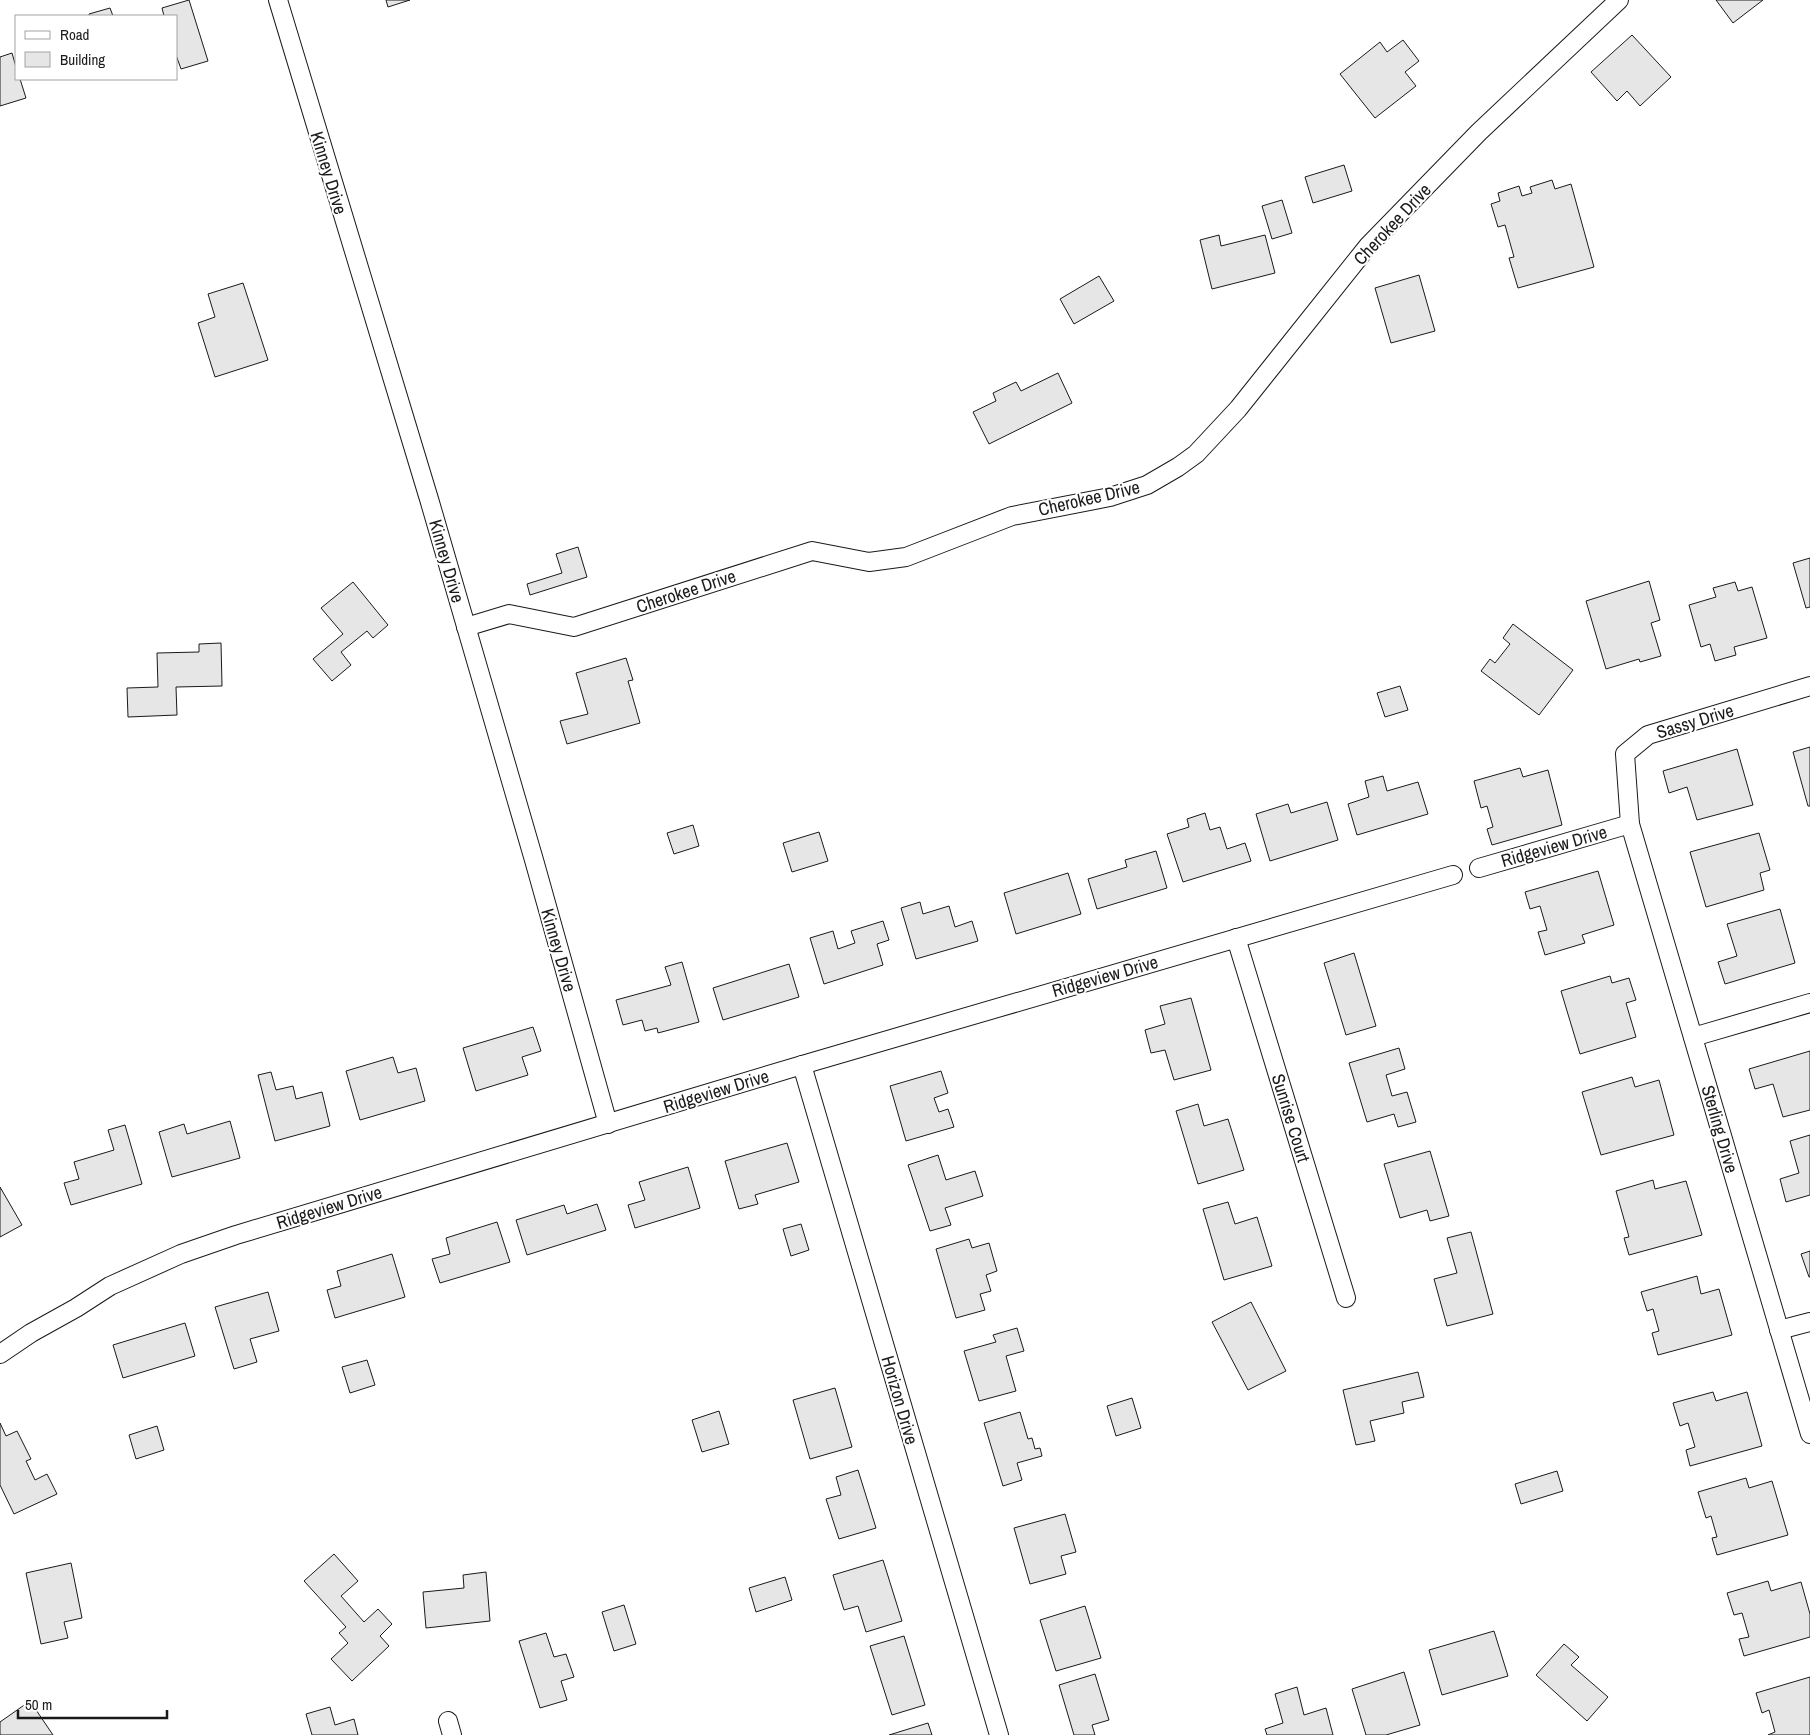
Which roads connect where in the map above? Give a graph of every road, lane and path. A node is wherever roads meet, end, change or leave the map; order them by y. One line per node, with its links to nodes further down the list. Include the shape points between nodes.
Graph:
1 (278, 0): 3 (street, Kinney Drive)
2 (1619, 0): 3 (street, Cherokee Drive, via 1479,132 1368,246 1238,409 1196,454 1147,485 1110,497 1012,516 906,557 869,562 812,552 574,627 509,614)
3 (466, 627): 12 (street, Kinney Drive)
4 (1810, 686): 5 (street, Sassy Drive, via 1648,735 1625,754)
5 (1630, 824): 6 (street, Ridgeview Drive); 10 (street, Sterling Drive)
6 (1479, 868)
7 (1453, 875): 8 (street, Ridgeview Drive)
8 (1236, 938): 11 (street, Ridgeview Drive); 13 (street, Sunrise Court)
9 (1810, 1003): 10 (street)
10 (1693, 1037): 15 (street, Sterling Drive)
11 (802, 1065): 12 (street, Ridgeview Drive); 18 (street, Horizon Drive)
12 (608, 1124): 16 (street, Ridgeview Drive, via 236,1234 182,1254 110,1286)
13 (1346, 1298)
14 (1810, 1322): 15 (street)
15 (1780, 1330): 17 (street, Sterling Drive)
16 (0, 1354)
17 (1810, 1434)
18 (999, 1735)

